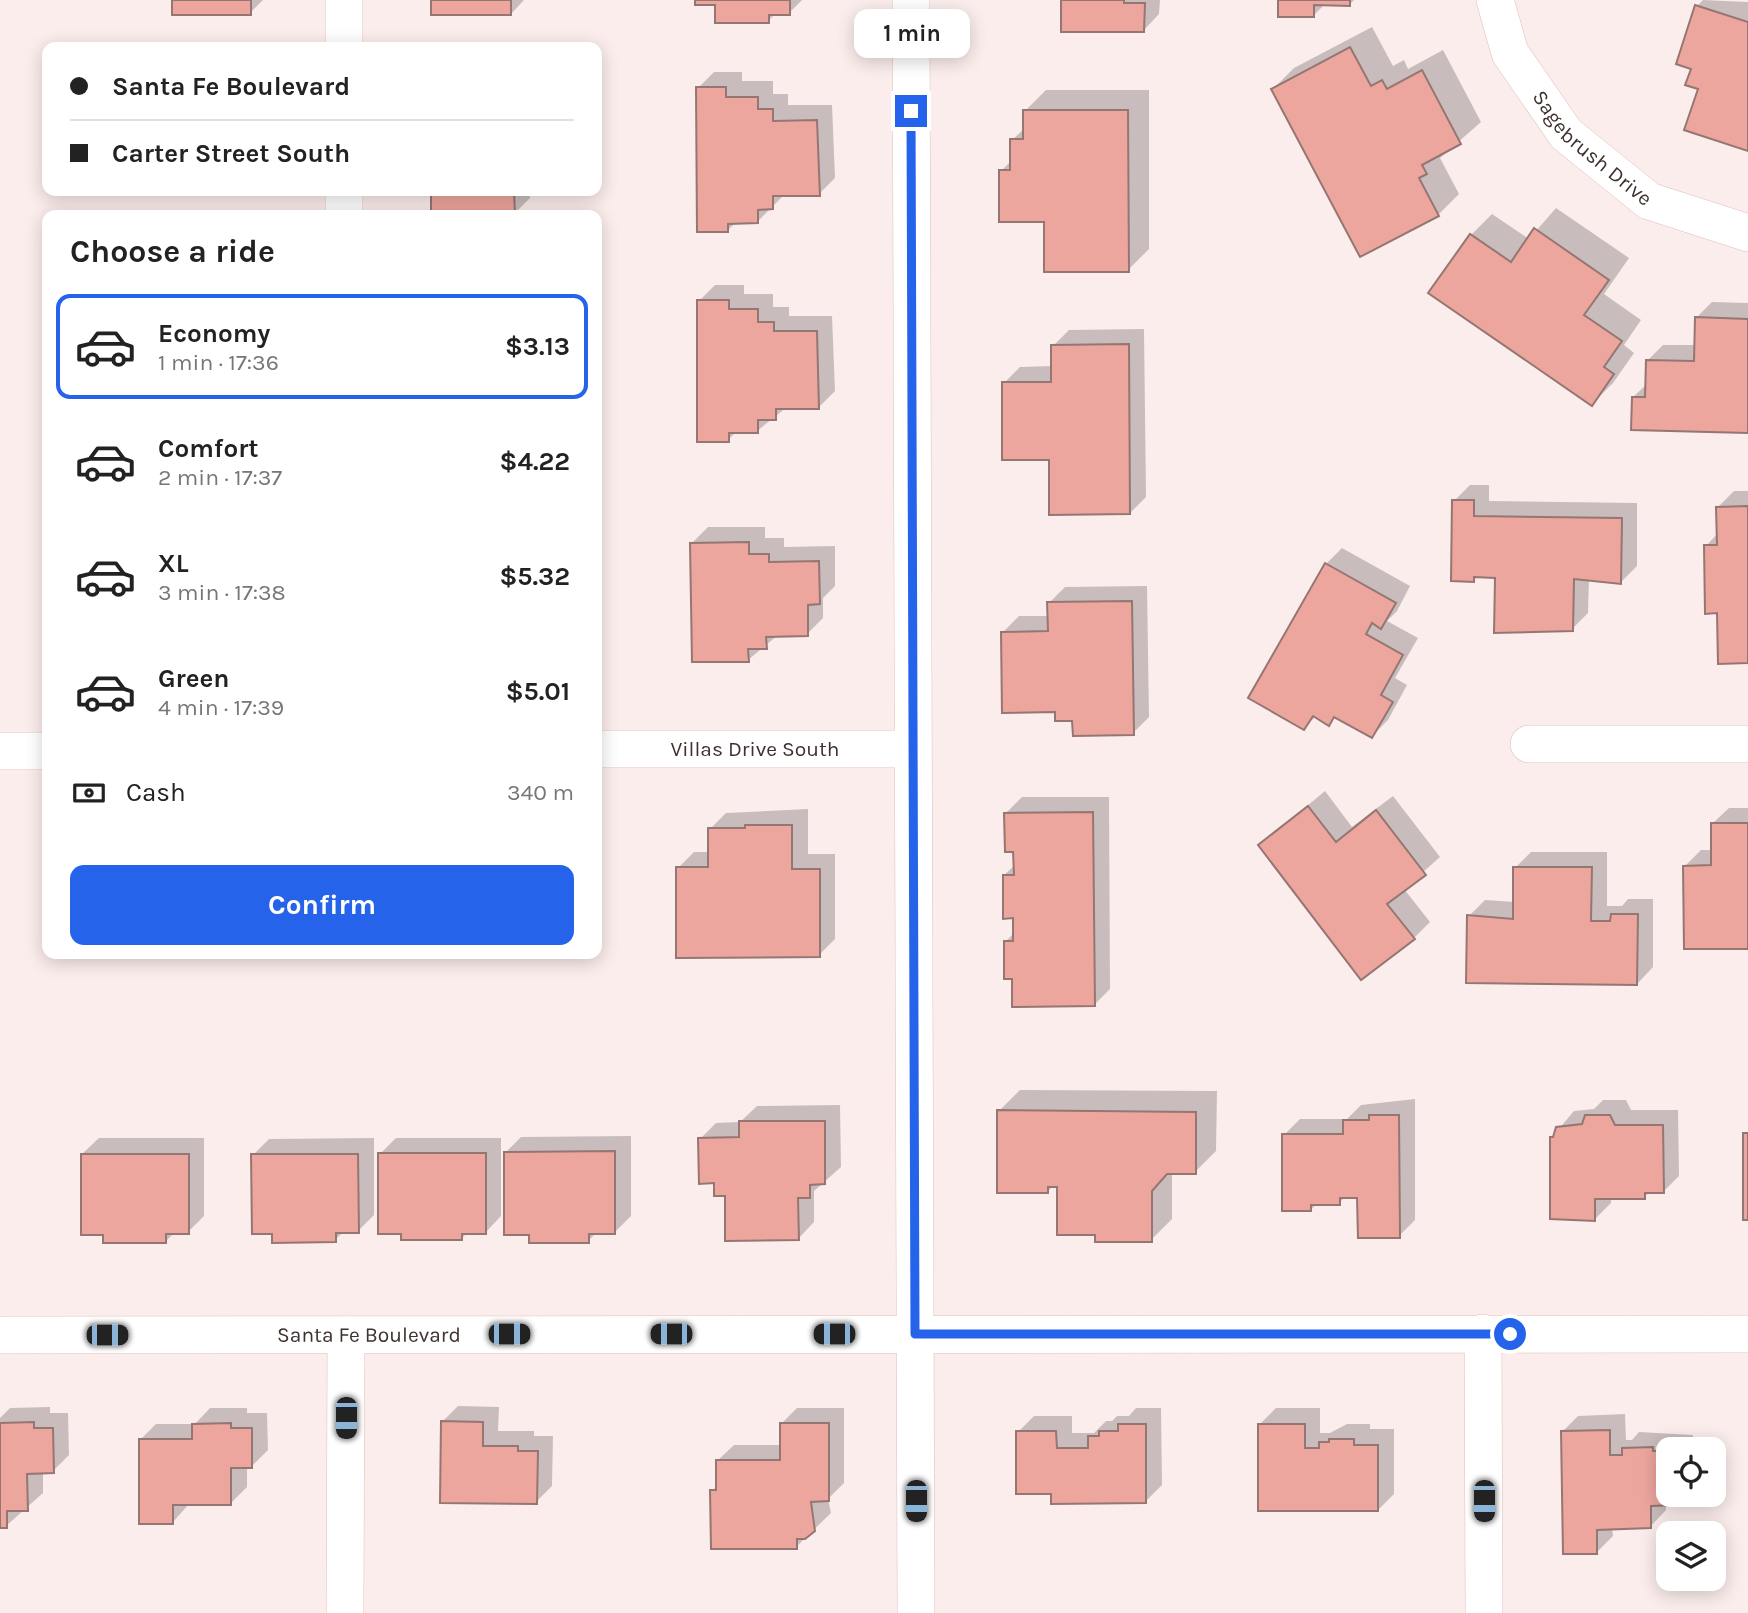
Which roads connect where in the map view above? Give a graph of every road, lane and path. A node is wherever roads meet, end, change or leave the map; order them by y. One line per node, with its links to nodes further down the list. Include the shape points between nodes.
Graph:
1 (344, 0): 4 (street)
2 (911, 0): 9 (street)
3 (1495, 0): 5 (street, Sagebrush Drive, via 1510,53 1566,134 1649,201)
4 (344, 42)
5 (1748, 233)
6 (1529, 744): 7 (street)
7 (1748, 744)
8 (602, 749): 9 (street, Villas Drive South)
9 (912, 749): 12 (street)
10 (0, 751): 11 (street)
11 (42, 751)
12 (915, 1334): 13 (street, Santa Fe Boulevard); 16 (street, Santa Fe Boulevard); 18 (street)
13 (1483, 1334): 14 (street, Santa Fe Boulevard); 19 (street)
14 (1748, 1334)
15 (0, 1335): 16 (street, Santa Fe Boulevard)
16 (346, 1335): 17 (street)
17 (345, 1613)
18 (916, 1613)
19 (1484, 1613)

